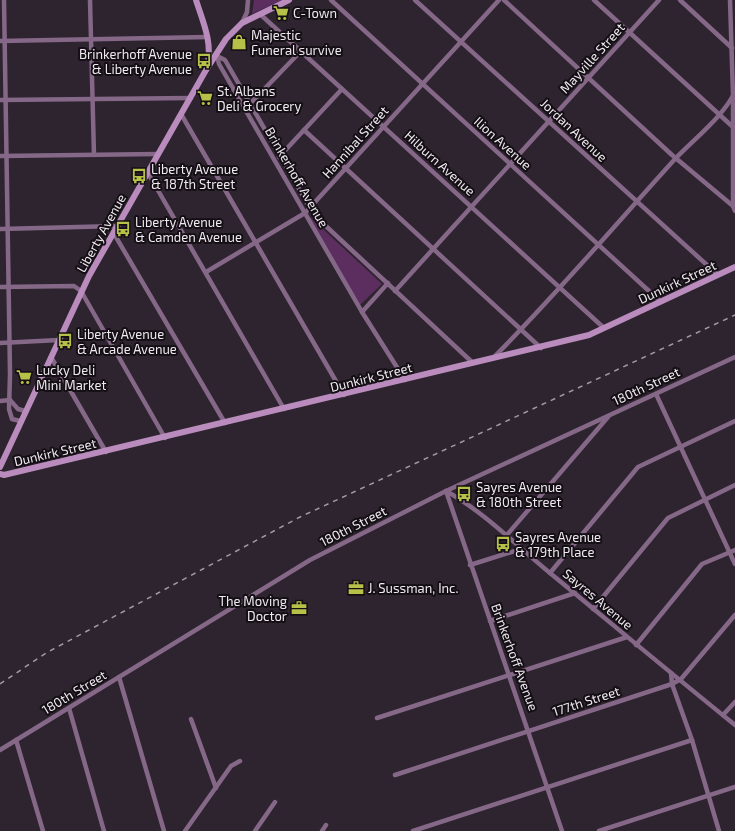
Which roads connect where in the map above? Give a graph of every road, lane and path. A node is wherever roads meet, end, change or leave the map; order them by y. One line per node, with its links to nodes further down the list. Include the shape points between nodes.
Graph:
1 (4, 0): 19 (street)
2 (90, 0): 18 (street)
3 (196, 0): 17 (main road)
4 (248, 0): 15 (street, Liberty Avenue, via 247,12)
5 (289, 0): 14 (main road, Liberty Avenue)
6 (331, 0): 26 (street, Ilion Avenue)
7 (415, 0): 20 (street, Jordan Avenue)
8 (499, 0): 20 (street, Hannibal Street)
9 (504, 0): 25 (street)
10 (594, 0): 16 (street)
11 (659, 0): 16 (street, Mayville Street)
12 (680, 0): 21 (street)
13 (730, 0): 21 (street)
14 (261, 15): 15 (main road, Liberty Avenue); 22 (street, Hilburn Avenue)
15 (242, 23): 23 (main road, Liberty Avenue, via 226,39)
16 (630, 33): 25 (street, Mayville Street); 35 (street)
17 (208, 37): 18 (street); 24 (main road, via 209,57)
18 (91, 40): 19 (street); 29 (street)
19 (2, 41): 31 (street)
20 (461, 42): 26 (street, Hannibal Street); 36 (street, Jordan Avenue)
21 (732, 48): 28 (street)
22 (301, 51): 27 (street, Hilburn Avenue); 32 (street)
23 (217, 56): 24 (main road, Liberty Avenue); 32 (street, Brinkerhoff Avenue, via 225,60); 33 (street, Brinkerhoff Avenue)
24 (206, 70): 30 (main road, Liberty Avenue)
25 (589, 78): 36 (street, Mayville Street); 45 (street)
26 (422, 84): 37 (street, Hannibal Street); 47 (street, Ilion Avenue)
27 (342, 89): 37 (street, Hilburn Avenue); 39 (street)
28 (734, 93): 35 (street); 38 (street)
29 (92, 98): 30 (street); 31 (street); 41 (street)
30 (191, 98): 34 (main road, Liberty Avenue)
31 (3, 100): 43 (street)
32 (251, 105): 33 (street); 44 (street, Brinkerhoff Avenue)
33 (245, 109): 46 (street, Brinkerhoff Avenue)
34 (181, 114): 40 (main road, Liberty Avenue); 58 (street)
35 (719, 114): 38 (street); 45 (street)
36 (549, 122): 47 (street, Mayville Street); 50 (street, Jordan Avenue)
37 (384, 127): 48 (street, Hannibal Street); 51 (street, Hilburn Avenue)
38 (733, 127): 53 (street)
39 (304, 130): 44 (street); 48 (street)
40 (158, 154): 41 (street); 49 (main road, Liberty Avenue)
41 (94, 155): 43 (street)
42 (0, 156): 43 (street)
43 (6, 156): 56 (street)
44 (280, 156): 46 (street); 52 (street, Brinkerhoff Avenue)
45 (676, 158): 50 (street); 53 (street)
46 (275, 161): 54 (street, Brinkerhoff Avenue)
47 (510, 164): 51 (street, Mayville Street); 59 (street, Ilion Avenue)
48 (346, 168): 52 (street, Hannibal Street); 60 (street)
49 (148, 173): 57 (main road, Liberty Avenue); 62 (street)
50 (636, 203): 59 (street); 63 (street, Jordan Avenue)
51 (472, 207): 60 (street, Mayville Street); 67 (street, Hilburn Avenue)
52 (310, 208): 54 (street, Hannibal Street); 64 (street, Brinkerhoff Avenue, via 314,215)
53 (734, 209)
54 (305, 213): 58 (street, Hannibal Street); 71 (street, Brinkerhoff Avenue)
55 (0, 229): 56 (street)
56 (8, 229): 57 (street); 66 (street)
57 (115, 229): 68 (main road, Liberty Avenue); 94 (street)
58 (256, 243): 62 (street, Hannibal Street); 86 (street)
59 (598, 244): 67 (street); 70 (street, Ilion Avenue)
60 (434, 248): 69 (street, Mayville Street); 73 (street)
61 (735, 267): 63 (main road, Dunkirk Street)
62 (206, 272): 89 (street)
63 (718, 276): 70 (main road, Dunkirk Street)
64 (388, 284): 69 (street, Brinkerhoff Avenue); 71 (street)
65 (0, 287): 66 (street)
66 (8, 287): 68 (street, via 74,286); 76 (street)
67 (560, 287): 72 (street, Hilburn Avenue); 73 (street)
68 (81, 291): 74 (main road, Liberty Avenue); 95 (street)
69 (396, 291): 83 (street, Brinkerhoff Avenue)
70 (662, 302): 72 (main road, Dunkirk Street)
71 (362, 312): 84 (street, Brinkerhoff Avenue)
72 (604, 328): 78 (main road, Dunkirk Street, via 589,335)
73 (522, 329): 75 (street); 78 (street)
74 (59, 340): 76 (street); 80 (main road, Liberty Avenue)
75 (510, 341): 79 (street); 82 (street)
76 (9, 342): 77 (street); 87 (street)
77 (0, 343)
78 (541, 348): 79 (main road, Dunkirk Street)
79 (509, 355): 82 (main road, Dunkirk Street)
80 (51, 357): 90 (main road, Liberty Avenue); 97 (street)
81 (735, 357): 85 (street, 180th Street)
82 (493, 358): 83 (main road, Dunkirk Street)
83 (473, 363): 84 (main road, Dunkirk Street)
84 (405, 380): 86 (main road, Dunkirk Street)
85 (656, 394): 91 (street, 180th Street); 96 (street)
86 (344, 395): 89 (main road, Dunkirk Street)
87 (10, 400): 88 (street); 90 (street, via 18,409); 92 (street, via 10,416)
88 (0, 401)
89 (284, 409): 94 (main road, Dunkirk Street)
90 (25, 411): 92 (main road, Liberty Avenue)
91 (609, 416): 101 (street, 180th Street); 103 (street)
92 (20, 421): 98 (main road, Liberty Avenue)
93 (735, 421): 96 (street)
94 (225, 423): 95 (main road, Dunkirk Street)
95 (165, 438): 97 (main road, Dunkirk Street)
96 (681, 447): 102 (street); 109 (street, via 638,467)
97 (106, 452): 99 (main road, Dunkirk Street)
98 (0, 467)
99 (0, 474)
100 (735, 486): 102 (street)
101 (446, 491): 103 (street, Sayres Avenue); 108 (street, Brinkerhoff Avenue); 118 (street, 180th Street, via 310,560)
102 (704, 500): 106 (street); 111 (street, via 668,518)
103 (506, 536): 104 (street, Sayres Avenue)
104 (521, 549): 108 (street); 109 (street, Sayres Avenue)
105 (735, 550): 106 (street)
106 (730, 553): 107 (street); 115 (street, via 702,564)
107 (735, 564)
108 (470, 565): 113 (street, Brinkerhoff Avenue)
109 (550, 573): 110 (street, Sayres Avenue)
110 (575, 593): 111 (street, Sayres Avenue); 113 (street)
111 (593, 609): 114 (street, Sayres Avenue)
112 (735, 615): 119 (street, 177th Street)
113 (490, 621): 117 (street, Brinkerhoff Avenue)
114 (627, 637): 115 (street, Sayres Avenue); 117 (street)
115 (636, 645): 116 (street, Sayres Avenue)
116 (671, 673): 119 (street, Sayres Avenue); 120 (street)
117 (510, 675): 124 (street); 127 (street, Brinkerhoff Avenue)
118 (119, 677): 122 (street, 180th Street); 140 (street)
119 (681, 679): 120 (street, 177th Street); 123 (street, Sayres Avenue)
120 (672, 684): 127 (street, 177th Street); 129 (street)
121 (735, 702): 123 (street)
122 (69, 708): 128 (street, 180th Street); 139 (street)
123 (723, 715): 126 (street, Sayres Avenue)
124 (377, 718)
125 (191, 719): 135 (street)
126 (735, 725)
127 (530, 731): 132 (street, 177th Street); 133 (street, Brinkerhoff Avenue)
128 (16, 740): 130 (street, 180th Street); 138 (street)
129 (692, 740): 133 (street); 136 (street)
130 (0, 750)
131 (240, 761): 135 (street, via 231,766)
132 (395, 775)
133 (548, 786): 145 (street); 146 (street, Brinkerhoff Avenue)
134 (735, 787): 136 (street)
135 (216, 788): 141 (street)
136 (707, 796): 147 (street); 148 (street)
137 (275, 802): 142 (street)
138 (43, 831)
139 (104, 831)
140 (164, 831)
141 (185, 831)
142 (255, 831)
143 (322, 831): 144 (street, via 326,825)
144 (328, 831)
145 (412, 831)
146 (562, 831)
147 (599, 831)
148 (719, 831)

